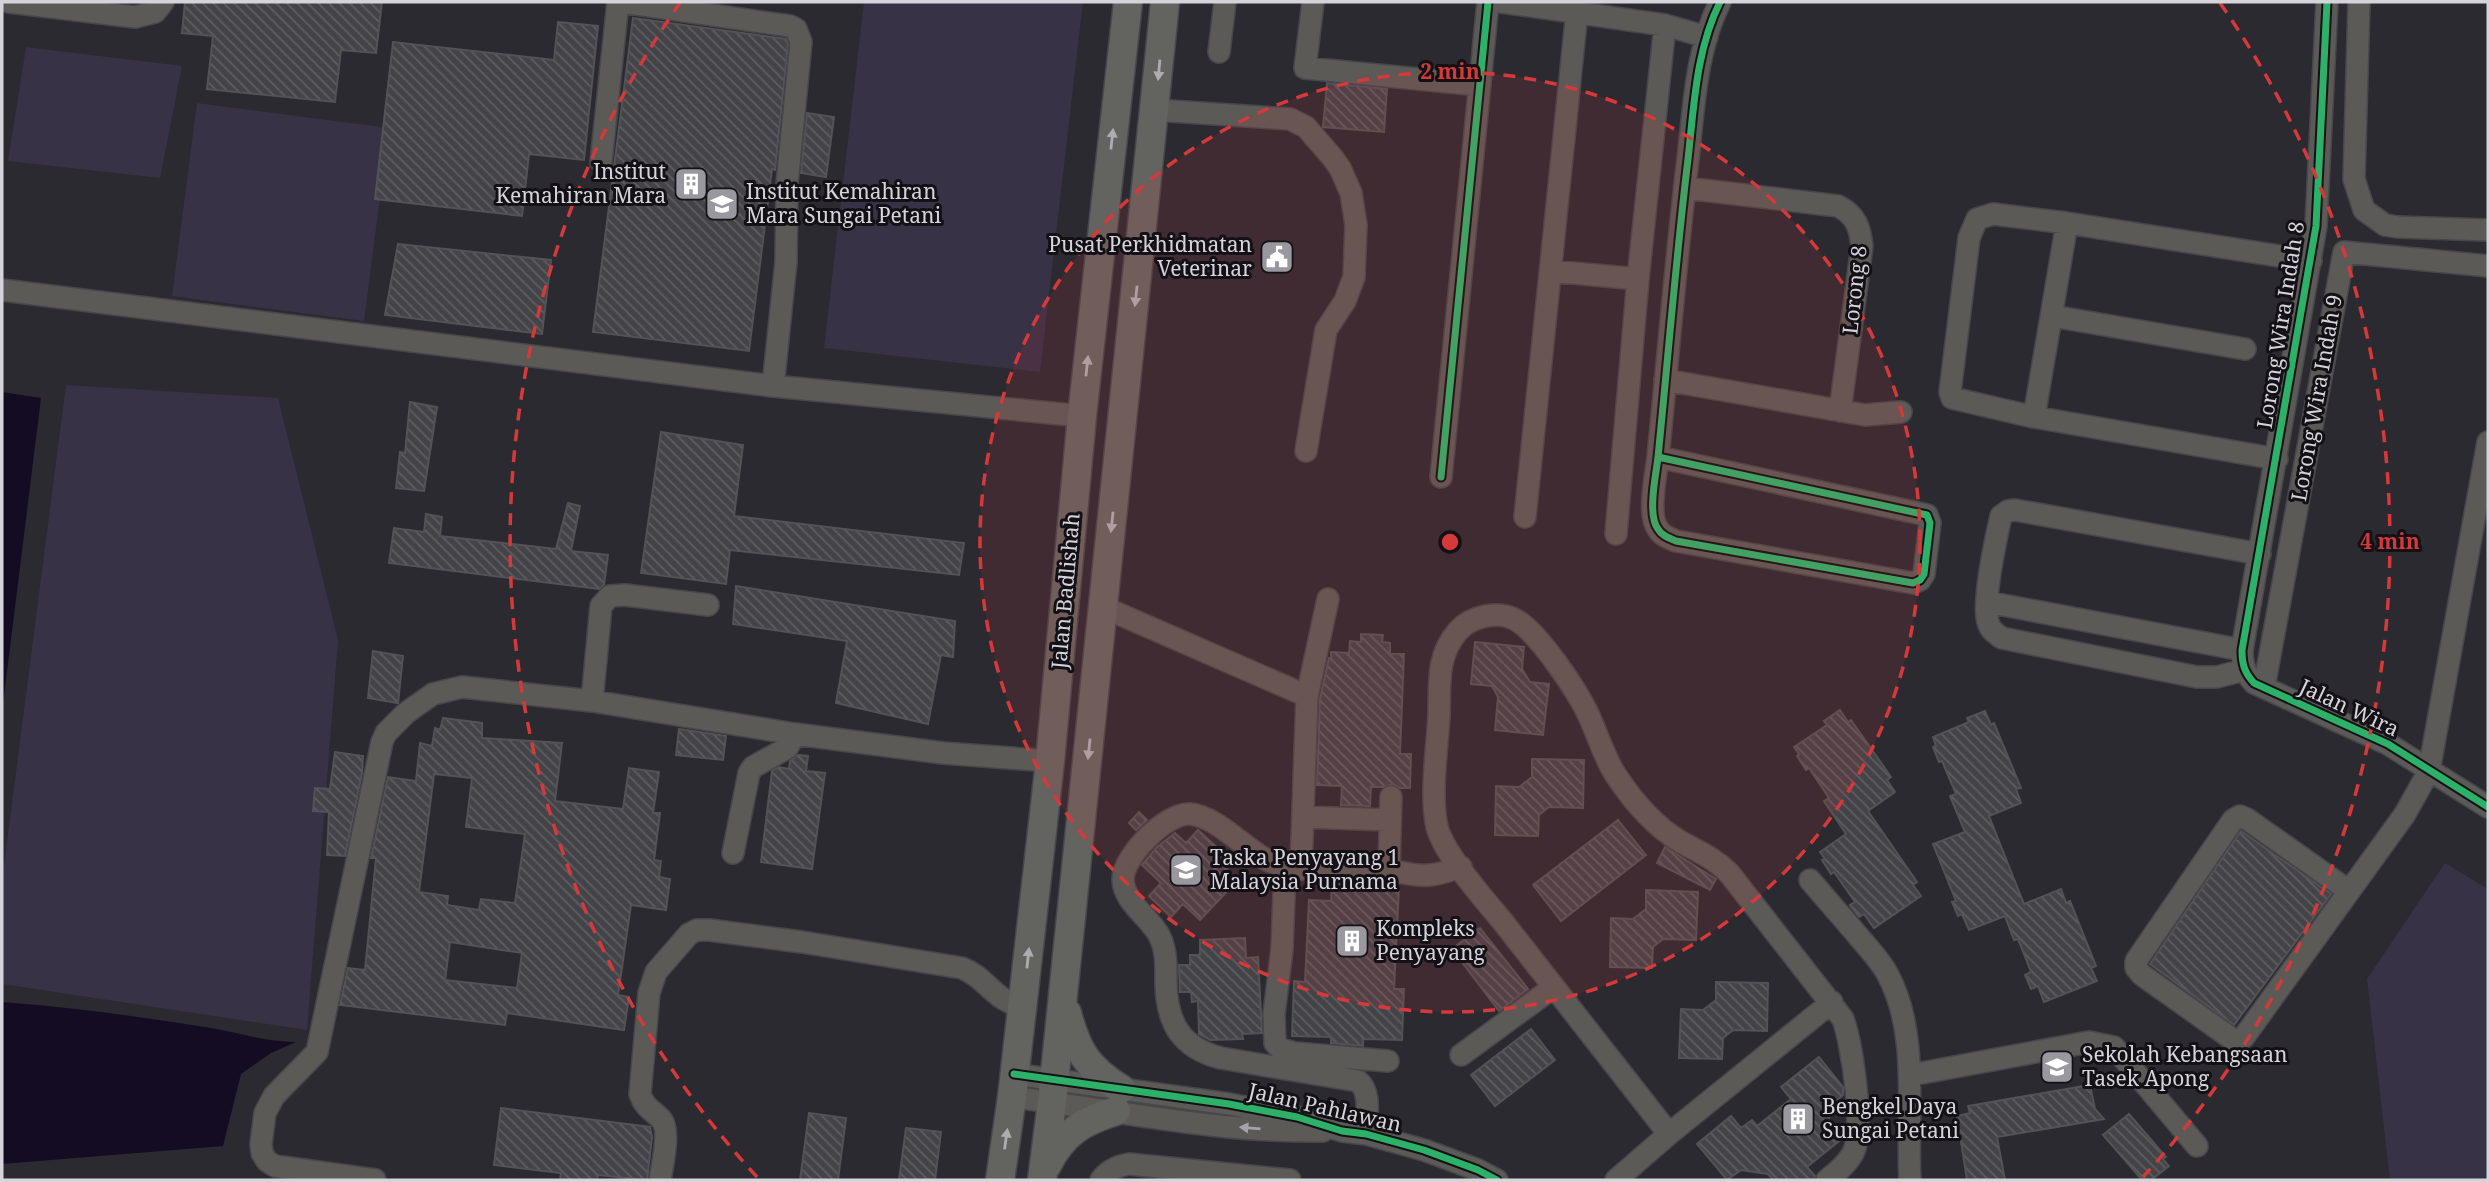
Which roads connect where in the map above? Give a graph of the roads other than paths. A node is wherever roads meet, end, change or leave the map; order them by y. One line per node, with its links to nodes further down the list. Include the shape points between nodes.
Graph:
1 (9, 2): 2 (street, via 135,17 155,12)
2 (163, 2)
3 (620, 2): 21 (street); 34 (street, via 790,26 798,33 801,42 786,184 786,262)
4 (1108, 2): 16 (main road)
5 (1128, 2): 16 (main road, Jalan Badlishah)
6 (1164, 2): 20 (main road, Jalan Badlishah, one-way to 20)
7 (1225, 2): 18 (street)
8 (1313, 2): 19 (street, via 1305,68)
9 (1488, 2): 19 (street)
10 (1501, 2): 14 (street)
11 (1720, 2): 17 (street)
12 (2327, 2): 26 (street, Lorong Wira Indah 8)
13 (2358, 2): 24 (street, via 2354,179 2364,210 2398,228)
14 (1577, 11): 15 (street); 28 (street)
15 (1665, 25): 17 (street); 29 (street)
16 (1124, 34): 37 (main road, Jalan Badlishah, one-way to 16)
17 (1707, 37): 22 (street)
18 (1219, 52)
19 (1480, 85): 43 (street)
20 (1155, 110): 40 (street, via 1290,119 1314,135 1346,180 1354,208 1354,277 1326,330); 50 (main road, Jalan Badlishah, one-way to 50)
21 (601, 162)
22 (1685, 188): 33 (street); 35 (street, Lorong 8, via 1838,206 1859,225 1862,246)
23 (2067, 223): 26 (street); 31 (street); 38 (street, via 1983,216 1973,225 1969,238 1952,398)
24 (2488, 230)
25 (2344, 252): 26 (street); 27 (street); 52 (street, Lorong Wira Indah 9)
26 (2312, 254): 42 (street, Lorong Wira Indah 8)
27 (2488, 266)
28 (1551, 271): 29 (street); 44 (street)
29 (1638, 279): 45 (street)
30 (2, 290): 34 (street)
31 (2052, 316): 32 (street); 38 (street)
32 (2245, 349)
33 (1665, 380): 35 (street); 41 (street)
34 (773, 386): 37 (street)
35 (1840, 411): 36 (street, via 1865,415)
36 (1901, 412)
37 (1082, 416): 56 (main road, Jalan Badlishah)
38 (2034, 417): 42 (street)
39 (2488, 442): 57 (street)
40 (1306, 451)
41 (1657, 457): 41 (street, via 1927,515 1924,574 1913,583 1664,536 1653,516)
42 (2277, 459): 46 (street, Lorong Wira Indah 8)
43 (1441, 477)
44 (1525, 517)
45 (1616, 534)
46 (2260, 554): 48 (street, via 2008,511 2001,516); 51 (street, Lorong Wira Indah 8)
47 (1328, 599): 53 (street)
48 (1987, 602): 51 (street); 51 (street, via 1991,631 2002,638 2197,677 2217,677)
49 (708, 605): 54 (street, via 610,596 601,606)
50 (1103, 607): 53 (street); 69 (main road, Jalan Badlishah, one-way to 69)
51 (2243, 660): 52 (street, Jalan Wira, via 2254,683)
52 (2264, 687): 57 (street, Jalan Wira, via 2373,736)
53 (1307, 696): 60 (street)
54 (592, 701): 55 (street); 84 (street, via 454,688 433,694 386,733 317,1052 274,1097 265,1113 261,1144 267,1161 281,1169)
55 (796, 734): 56 (street); 62 (street, via 787,748 749,773)
56 (1050, 761): 71 (main road, Jalan Badlishah, one-way to 56)
57 (2429, 771): 59 (street, Jalan Wira); 67 (street, via 2405,814)
58 (1391, 797): 61 (street)
59 (2488, 807)
60 (1303, 817): 61 (street); 63 (street)
61 (1390, 820): 65 (street)
62 (733, 853)
63 (1293, 867): 65 (street); 73 (street, via 1274,1014 1275,1043 1295,1053); 79 (street, via 1262,857 1199,815 1182,814 1166,821 1133,854 1123,881 1163,943 1166,1003 1185,1039 1221,1058 1358,1081 1367,1094)
64 (1461, 867): 65 (street, via 1432,875); 68 (street); 70 (street, via 1440,835 1435,810 1439,670 1446,648 1463,625 1504,615 1517,620 1547,653 1589,715 1606,760 1638,804 1660,827 1719,863)
65 (1389, 870)
66 (1810, 880): 74 (street, via 1888,974 1901,1010)
67 (2349, 891): 67 (street, via 2245,1037 2235,1041 2136,968 2136,961 2240,816)
68 (1554, 987): 72 (street); 78 (street)
69 (1063, 1000): 76 (main road, Jalan Badlishah); 77 (main road, via 1075,1043)
70 (1832, 1002): 78 (street); 89 (street, via 1849,1038 1857,1130 1855,1150)
71 (1022, 1006): 75 (main road, Jalan Badlishah); 85 (street, via 1007,1003 962,968 697,930 656,972 649,993 640,1094 667,1131)
72 (1461, 1055)
73 (1388, 1061)
74 (1910, 1075): 80 (street, via 2089,1042 2114,1047); 90 (street)
75 (1013, 1086): 76 (street, Jalan Pahlawan); 86 (main road, Jalan Badlishah, one-way to 75)
76 (1054, 1091): 77 (street, Jalan Pahlawan); 82 (main road, Jalan Badlishah)
77 (1119, 1100): 79 (street, Jalan Pahlawan, via 1228,1126); 82 (main road, via 1066,1137)
78 (1669, 1134): 83 (street)
79 (1366, 1135): 88 (street, Jalan Pahlawan, via 1424,1150)
80 (2197, 1146)
81 (1109, 1173): 87 (street, via 1145,1164)
82 (1043, 1177)
83 (1628, 1177)
84 (375, 1180)
85 (660, 1180)
86 (1000, 1180)
87 (1290, 1180)
88 (1497, 1180)
89 (1827, 1180)
90 (1910, 1180)

